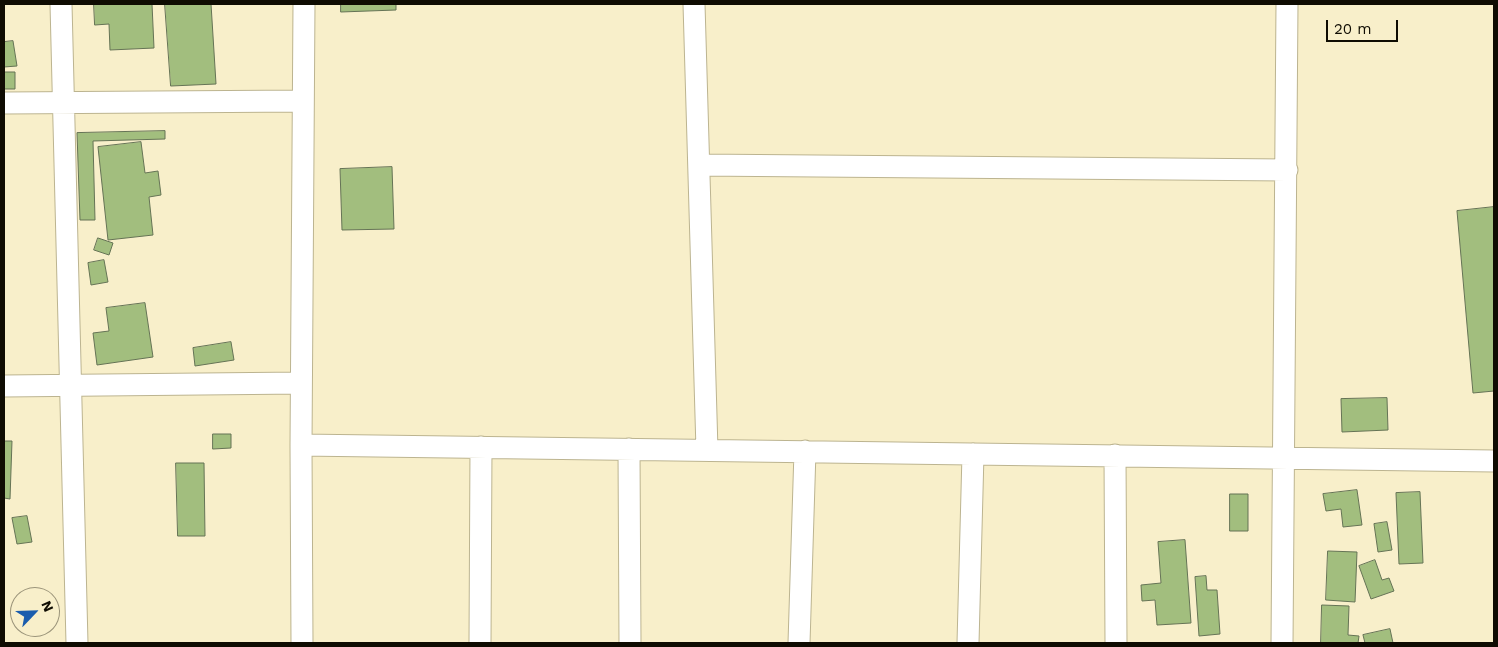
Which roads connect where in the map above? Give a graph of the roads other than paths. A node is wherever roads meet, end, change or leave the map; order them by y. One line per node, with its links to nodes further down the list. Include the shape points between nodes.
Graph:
1 (61, 4): 6 (street)
2 (304, 4): 5 (street)
3 (694, 4): 8 (street)
4 (1288, 4): 9 (street)
5 (303, 102): 6 (street); 10 (street)
6 (63, 103): 7 (street); 11 (street)
7 (4, 104)
8 (699, 164): 9 (street); 16 (street)
9 (1287, 170): 20 (street)
10 (301, 383): 11 (street); 13 (street)
11 (70, 385): 12 (street); 22 (street)
12 (4, 386)
13 (301, 445): 14 (street); 23 (street)
14 (481, 447): 15 (street); 24 (street)
15 (629, 449): 16 (street); 25 (street)
16 (706, 450): 17 (street)
17 (805, 451): 18 (street); 26 (street)
18 (973, 454): 19 (street); 27 (street)
19 (1115, 455): 20 (street); 28 (street)
20 (1284, 458): 21 (street); 29 (street)
21 (1494, 461)
22 (77, 643)
23 (302, 643)
24 (480, 643)
25 (630, 643)
26 (798, 643)
27 (968, 643)
28 (1116, 643)
29 (1282, 643)

